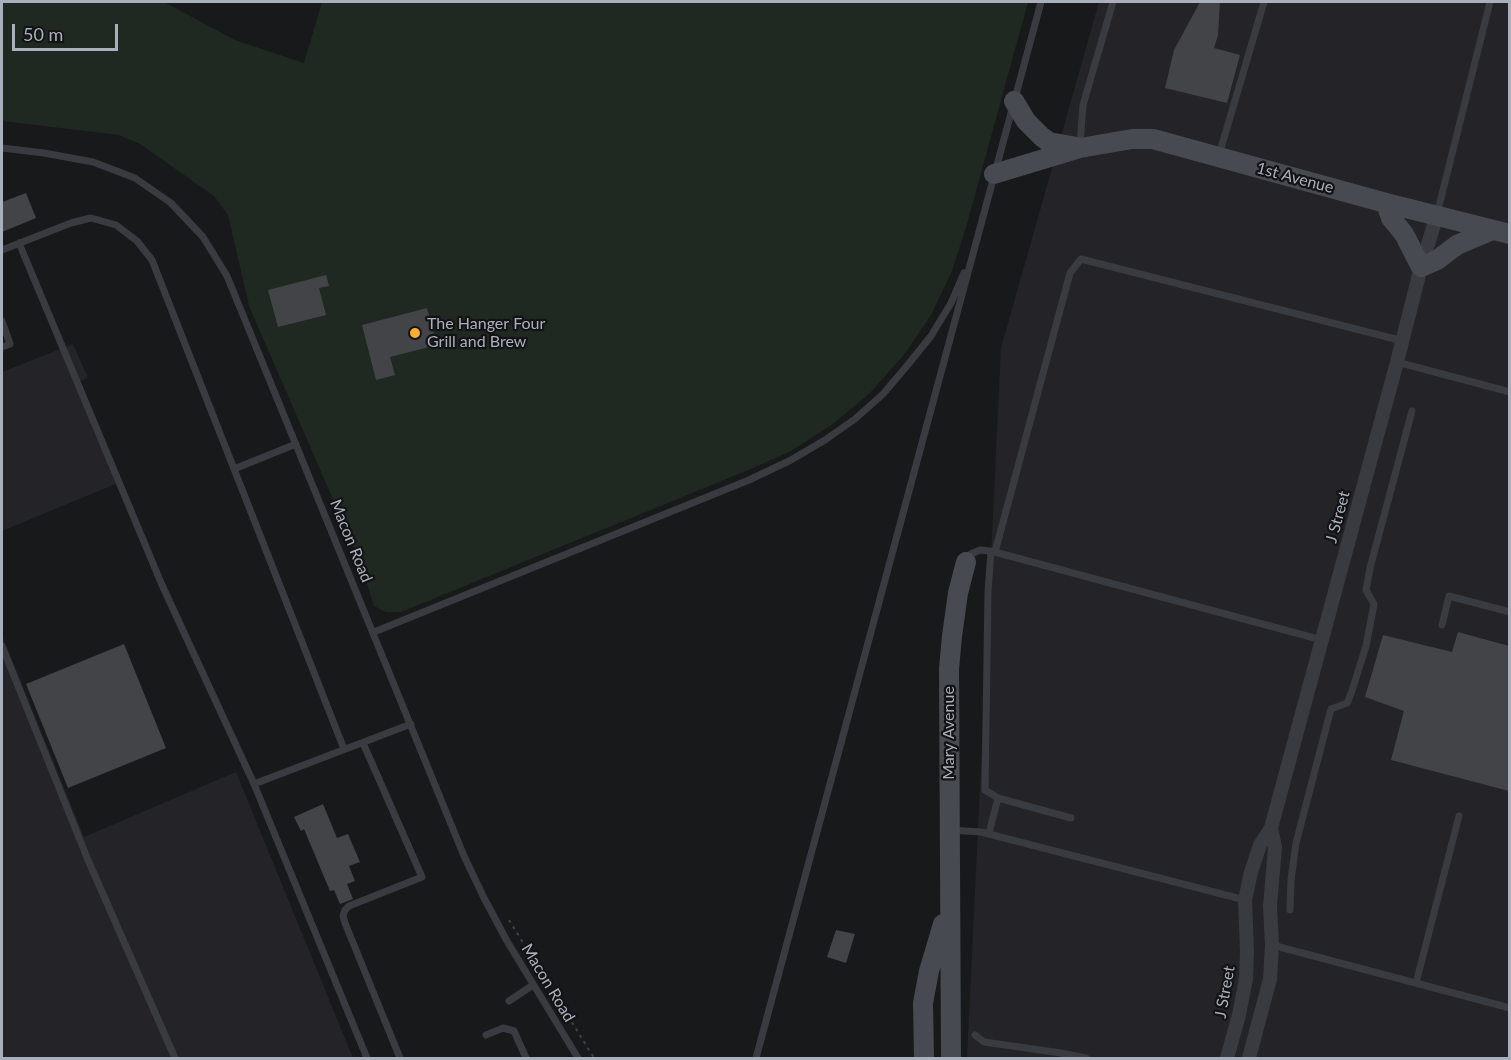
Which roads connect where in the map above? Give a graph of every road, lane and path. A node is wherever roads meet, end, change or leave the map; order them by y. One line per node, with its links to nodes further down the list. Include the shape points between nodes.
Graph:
1 (1041, 2): 5 (lane)
2 (1113, 2): 7 (lane, via 1083,105)
3 (1264, 2): 8 (lane)
4 (1490, 2): 11 (lane)
5 (1014, 101): 7 (street, 1st Avenue, via 1026,121 1049,142); 9 (lane)
6 (2, 148): 23 (lane, Macon Road, via 93,162 135,178 171,204 203,237 227,276)
7 (1080, 148): 8 (street, 1st Avenue, via 1132,138); 9 (street, 1st Avenue)
8 (1219, 157): 10 (street, 1st Avenue)
9 (994, 174): 14 (lane)
10 (1386, 203): 11 (street, 1st Avenue); 16 (street)
11 (1437, 215): 12 (street, 1st Avenue); 16 (street, J Street)
12 (1501, 232): 16 (street, via 1457,245)
13 (19, 243): 15 (lane); 24 (lane, via 92,218 116,225 137,241 152,260); 35 (lane, via 162,585)
14 (975, 246): 29 (lane, via 951,303 931,336 883,394 825,440 749,480); 59 (lane)
15 (2, 250)
16 (1421, 267): 18 (street, J Street)
17 (2, 321): 19 (lane, via 10,344)
18 (1403, 340): 20 (street, J Street); 25 (lane, via 1081,259 1070,273)
19 (2, 347)
20 (1397, 362): 21 (lane); 30 (street, J Street)
21 (1509, 392)
22 (1412, 411): 44 (lane, via 1370,568 1366,590 1374,604 1366,646 1347,703 1331,709 1296,843)
23 (296, 444): 24 (lane); 29 (lane, Macon Road)
24 (234, 469): 34 (lane)
25 (993, 551): 26 (lane, via 980,550); 30 (lane); 36 (lane, via 988,603 985,790)
26 (966, 562): 40 (street, Mary Avenue, via 951,636 949,669)
27 (1509, 612): 28 (lane, via 1449,596)
28 (1442, 625)
29 (374, 632): 32 (lane, Macon Road)
30 (1322, 640): 39 (street, J Street)
31 (2, 646): 53 (lane, via 88,860)
32 (411, 724): 33 (lane); 48 (lane, Macon Road, via 464,856)
33 (363, 743): 34 (lane); 55 (lane, via 422,877 345,910 345,923)
34 (344, 749): 35 (lane)
35 (254, 784): 54 (lane)
36 (998, 798): 38 (lane); 41 (lane)
37 (1460, 816): 47 (lane)
38 (1071, 818)
39 (1271, 828): 42 (street, J Street, via 1260,845); 46 (street, J Street, via 1275,847 1270,906)
40 (950, 830): 41 (lane); 43 (street, Mary Avenue)
41 (989, 833): 42 (lane)
42 (1245, 900): 63 (street, J Street, via 1246,979)
43 (949, 907): 60 (street, Mary Avenue, via 923,1003); 61 (street, Mary Avenue)
44 (1290, 910)
45 (506, 915): 58 (path)
46 (1272, 945): 47 (lane); 64 (street, J Street, via 1270,979)
47 (1416, 983): 50 (lane)
48 (533, 985): 49 (lane); 57 (lane, Macon Road)
49 (509, 1001)
50 (1509, 1008)
51 (486, 1035): 56 (lane, via 503,1028 514,1031)
52 (975, 1035): 62 (lane, via 984,1042)
53 (175, 1059)
54 (367, 1059)
55 (400, 1059)
56 (526, 1059)
57 (578, 1059)
58 (594, 1059)
59 (756, 1059)
60 (924, 1059)
61 (951, 1059)
62 (1086, 1059)
63 (1227, 1059)
64 (1249, 1059)

